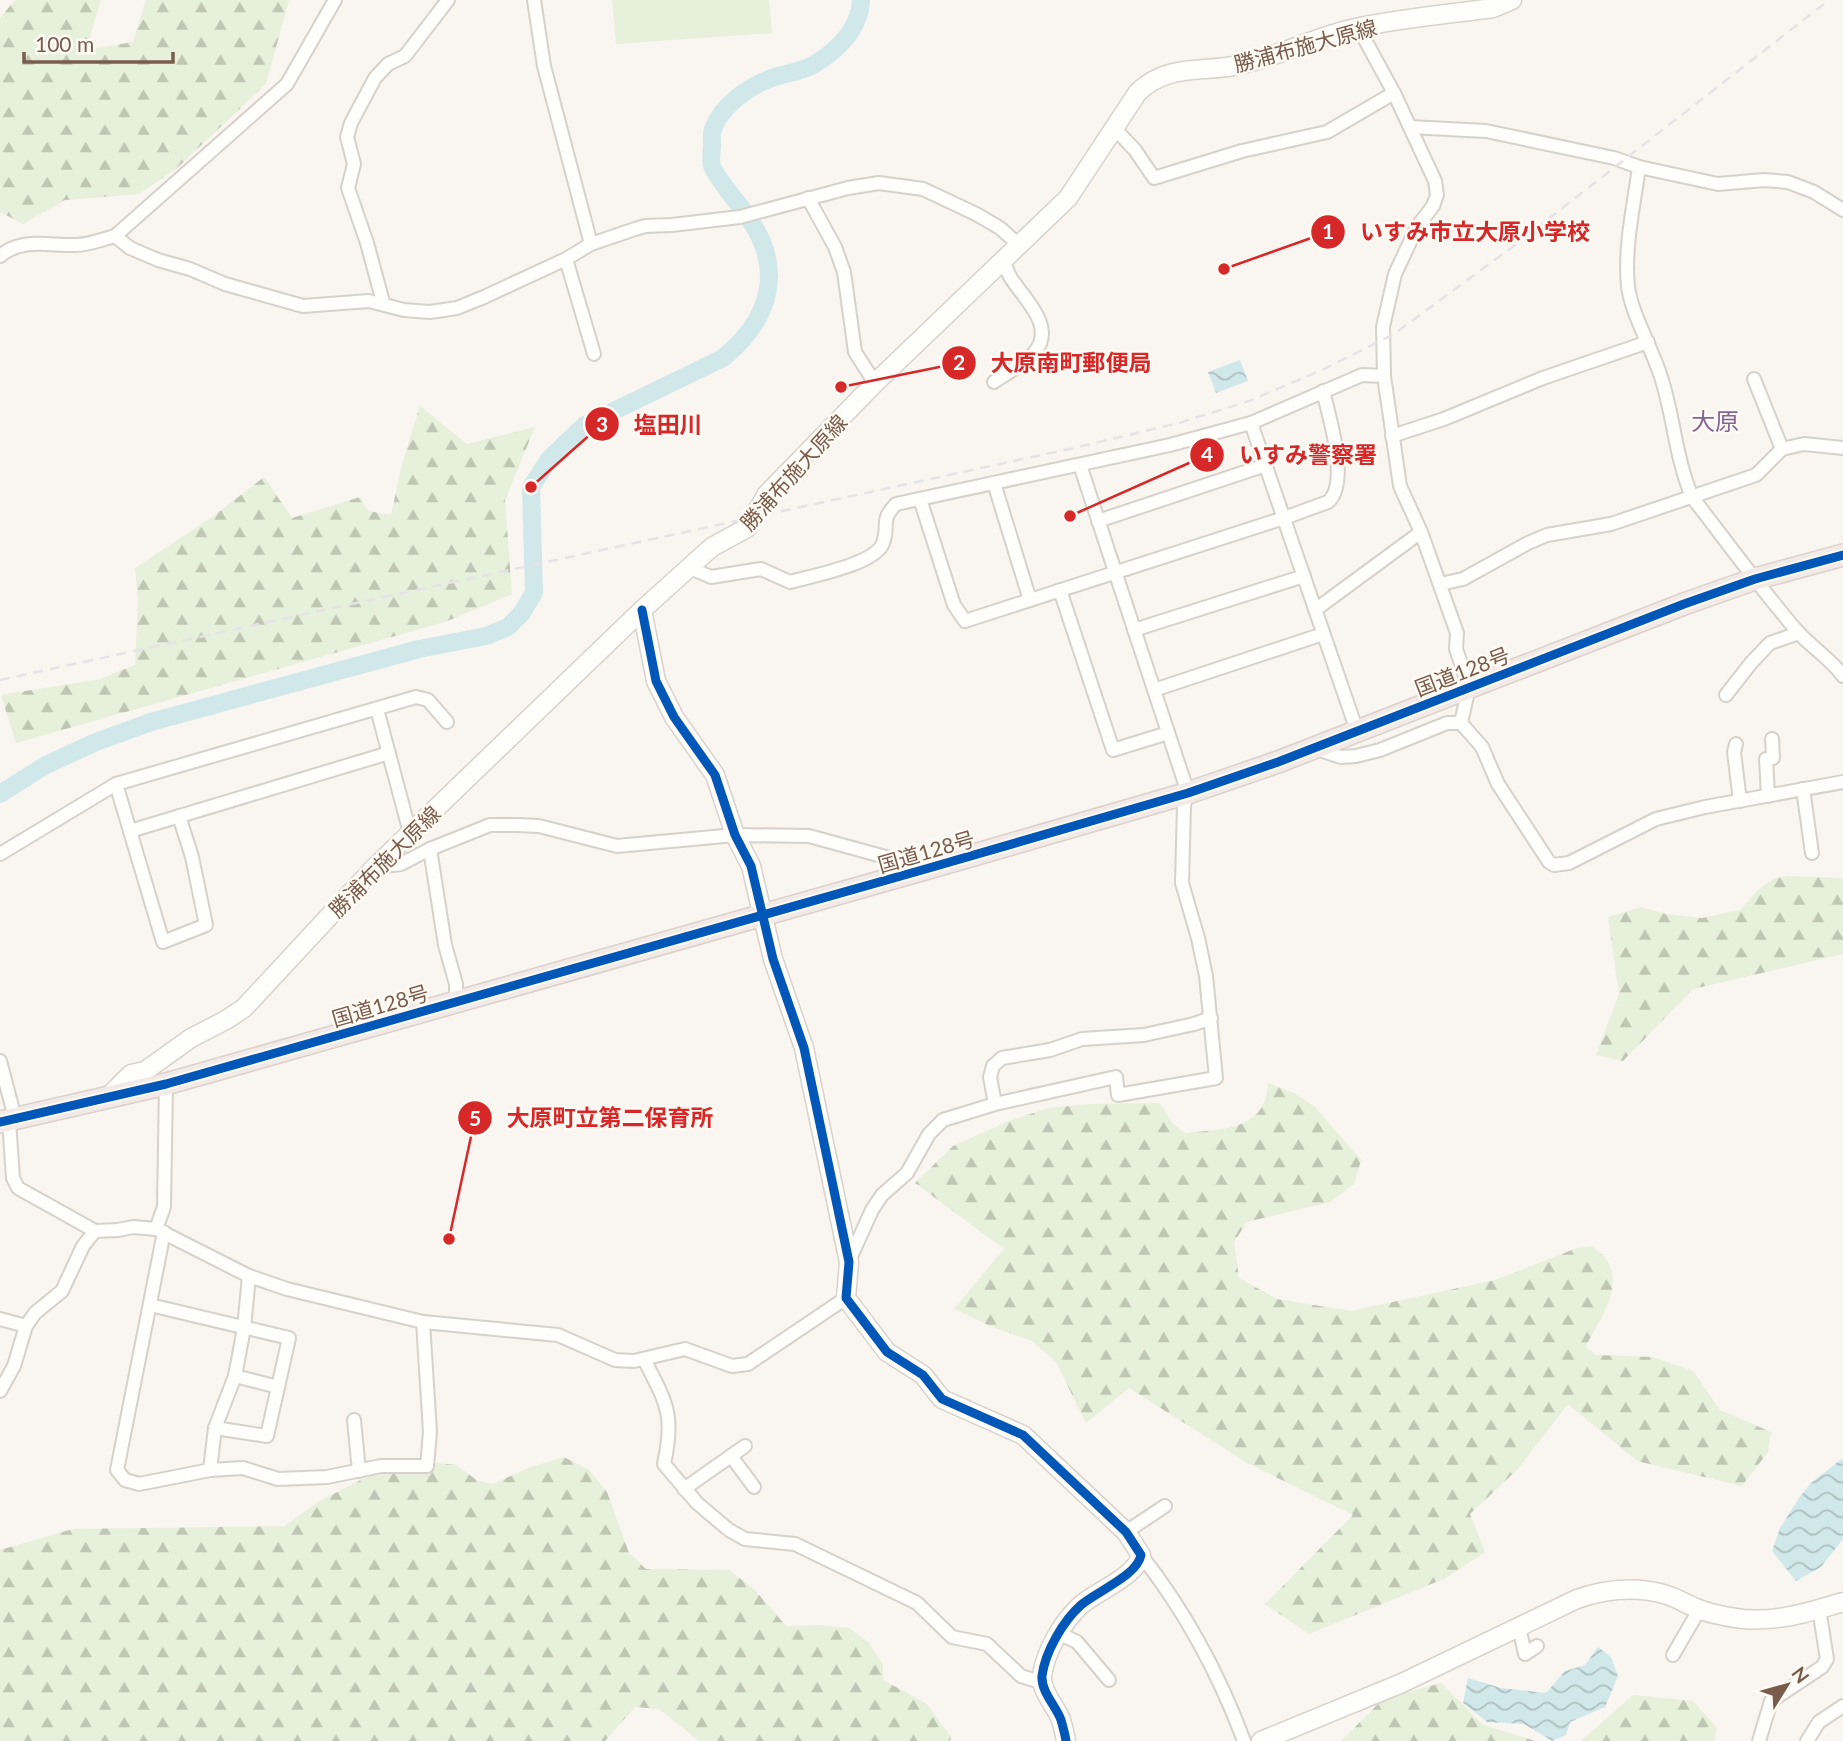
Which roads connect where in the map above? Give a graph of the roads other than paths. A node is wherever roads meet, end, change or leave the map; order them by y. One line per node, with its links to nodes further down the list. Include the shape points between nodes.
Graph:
1 (335, 0): 13 (street, via 287,84)
2 (447, 0): 19 (street, via 405,56 375,78 347,137 354,164 348,188)
3 (534, 0): 14 (street, via 544,66)
4 (1512, 0): 5 (street, 勝浦布施大原線, via 1493,8)
5 (1442, 7): 6 (street, 勝浦布施大原線)
6 (1358, 27): 7 (street); 9 (street, 勝浦布施大原線, via 1243,65 1160,76 1138,92)
7 (1394, 93): 8 (street); 9 (street, via 1327,132 1154,178)
8 (1410, 127): 10 (street, via 1486,131); 22 (street, via 1437,195 1395,274 1383,327)
9 (1115, 129): 15 (street, 勝浦布施大原線, via 1068,198)
10 (1639, 167): 12 (street, via 1718,184 1788,182 1814,191); 20 (street, via 1628,288)
11 (808, 198): 14 (street, via 740,217 645,226); 15 (street, via 878,183 923,189 1000,228); 25 (street, via 845,272 855,352)
12 (1843, 210)
13 (115, 236): 16 (street, via 78,245 33,243); 19 (street, via 158,260 303,306)
14 (591, 244): 17 (street)
15 (1020, 246): 18 (street, 勝浦布施大原線)
16 (0, 256)
17 (565, 259): 19 (street, via 457,308 404,310); 21 (street)
18 (1004, 261): 24 (street, via 1010,278 1039,316 1042,330 1034,354); 25 (street, 勝浦布施大原線)
19 (383, 302)
20 (1648, 342): 28 (street); 34 (street)
21 (594, 354)
22 (1384, 376): 26 (street, via 1362,375); 28 (street)
23 (1754, 379): 30 (street)
24 (994, 382)
25 (875, 383): 40 (street, 勝浦布施大原線, via 768,494 747,528)
26 (1323, 391): 27 (street); 36 (street, via 1336,446 1337,486 1328,502)
27 (1251, 422): 31 (street); 32 (street)
28 (1392, 436): 38 (street, via 1400,486)
29 (1843, 448): 30 (street, via 1804,444)
30 (1782, 449): 34 (street, via 1756,475)
31 (1080, 464): 33 (street); 37 (street)
32 (1266, 465): 36 (street); 37 (street)
33 (994, 483): 35 (street); 46 (street)
34 (1692, 497): 43 (street); 44 (street, via 1611,524 1548,535 1463,579)
35 (920, 499): 40 (street, via 897,504 886,515 883,543 870,558 790,582 761,569 711,577); 46 (street, via 954,605 965,621)
36 (1284, 519): 41 (street); 42 (street)
37 (1098, 521): 41 (street)
38 (1421, 532): 44 (street); 48 (street)
39 (1843, 555): 43 (highway, 国道128号)
40 (688, 567): 47 (street, 勝浦布施大原線)
41 (1115, 572): 45 (street); 49 (street)
42 (1304, 576): 48 (street); 49 (street)
43 (1755, 579): 50 (street); 53 (highway, 国道128号)
44 (1440, 584): 53 (street)
45 (1060, 590): 46 (street); 60 (street, via 1113,750)
46 (1030, 600)
47 (642, 610): 73 (street, 勝浦布施大原線); 74 (street, via 656,681 674,717 715,775)
48 (1315, 610): 51 (street)
49 (1134, 630): 54 (street)
50 (1799, 633): 52 (street); 55 (street, via 1770,643)
51 (1324, 634): 54 (street); 59 (street)
52 (1843, 676)
53 (1469, 687): 58 (street); 59 (highway, 国道128号)
54 (1154, 690): 60 (street)
55 (1726, 695)
56 (377, 709): 57 (street, via 416,697 428,700); 64 (street); 66 (street)
57 (447, 722)
58 (1461, 723): 63 (street, via 1447,723 1356,756 1341,757); 70 (street, via 1482,747 1498,783 1554,865 1581,858 1644,823)
59 (1357, 731): 63 (highway, 国道128号)
60 (1168, 733): 68 (street)
61 (1772, 739): 69 (street, via 1773,758 1766,759)
62 (1736, 744): 70 (street)
63 (1313, 748): 68 (highway, 国道128号)
64 (389, 753): 71 (street); 73 (street)
65 (1843, 782): 67 (street)
66 (116, 784): 72 (street); 77 (street)
67 (1803, 789): 69 (street); 76 (street)
68 (1188, 793): 79 (highway, 国道128号); 82 (street, via 1182,883 1198,938)
69 (1768, 796): 70 (street)
70 (1740, 801)
71 (179, 816): 72 (street); 72 (street, via 206,925 163,942)
72 (130, 831)
73 (410, 833): 78 (street, 勝浦布施大原線)
74 (735, 835): 75 (street, via 617,846 539,826 490,825); 79 (street, via 809,836); 80 (street, via 751,866)
75 (430, 849): 78 (street, via 401,864); 81 (street)
76 (1812, 853)
77 (0, 854)
78 (374, 867): 85 (street, 勝浦布施大原線, via 244,1008 145,1071 131,1074)
79 (929, 869): 80 (highway, 国道128号)
80 (764, 915): 81 (highway, 国道128号); 90 (street, via 773,959 804,1048)
81 (456, 1002): 84 (highway, 国道128号)
82 (1211, 1018): 86 (street, via 1144,1035 1082,1040 1002,1058 990,1077); 86 (street, via 1216,1078 1118,1095 1116,1077)
83 (0, 1060): 87 (street)
84 (166, 1084): 85 (highway, 国道128号); 88 (street)
85 (108, 1097): 87 (highway, 国道128号)
86 (995, 1104): 90 (street, via 943,1120 929,1134 907,1173 872,1210)
87 (8, 1120): 89 (street, via 18,1188)
88 (160, 1230): 89 (street); 91 (street); 93 (street)
89 (95, 1231): 96 (street, via 62,1291)
90 (849, 1262): 92 (street)
91 (249, 1276): 95 (street); 97 (street)
92 (846, 1298): 98 (street, via 748,1364 732,1366 685,1349); 111 (street, via 887,1352 923,1375 942,1399 1023,1434)
93 (150, 1305): 97 (street); 106 (street, via 117,1470 125,1480 139,1484)
94 (0, 1319): 96 (street)
95 (424, 1322): 98 (street, via 558,1335 615,1360); 107 (street, via 430,1432 427,1466)
96 (26, 1326): 101 (street, via 14,1366)
97 (244, 1328): 99 (street); 100 (street, via 289,1338)
98 (644, 1359): 109 (street, via 670,1423 664,1464)
99 (235, 1376): 100 (street); 103 (street)
100 (278, 1387): 103 (street, via 267,1436)
101 (0, 1391)
102 (354, 1420): 107 (street)
103 (215, 1428): 106 (street)
104 (745, 1446): 105 (street)
105 (731, 1456): 108 (street); 109 (street)
106 (210, 1470): 107 (street, via 243,1468 278,1479)
107 (359, 1471)
108 (754, 1487)
109 (684, 1489): 121 (street, via 745,1539 795,1544 917,1603 952,1636 987,1644 1021,1676)
110 (1165, 1506): 111 (street)
111 (1126, 1532): 112 (street)
112 (1141, 1555): 117 (street, via 1136,1567 1081,1605); 124 (street, via 1180,1607 1230,1703)
113 (1843, 1602): 114 (street)
114 (1819, 1609): 115 (street, via 1771,1619); 126 (street, via 1828,1659 1771,1701)
115 (1699, 1610): 116 (street, via 1668,1595 1601,1591); 119 (street)
116 (1519, 1627): 118 (street, via 1525,1654); 125 (street, via 1391,1688)
117 (1060, 1634): 120 (street, via 1077,1642); 121 (street, via 1049,1652)
118 (1537, 1646)
119 (1673, 1655)
120 (1109, 1680)
121 (1043, 1683): 123 (street)
122 (1843, 1706): 127 (street, via 1819,1722)
123 (1066, 1741)
124 (1244, 1741)
125 (1261, 1741)
126 (1759, 1741)
127 (1807, 1741)

